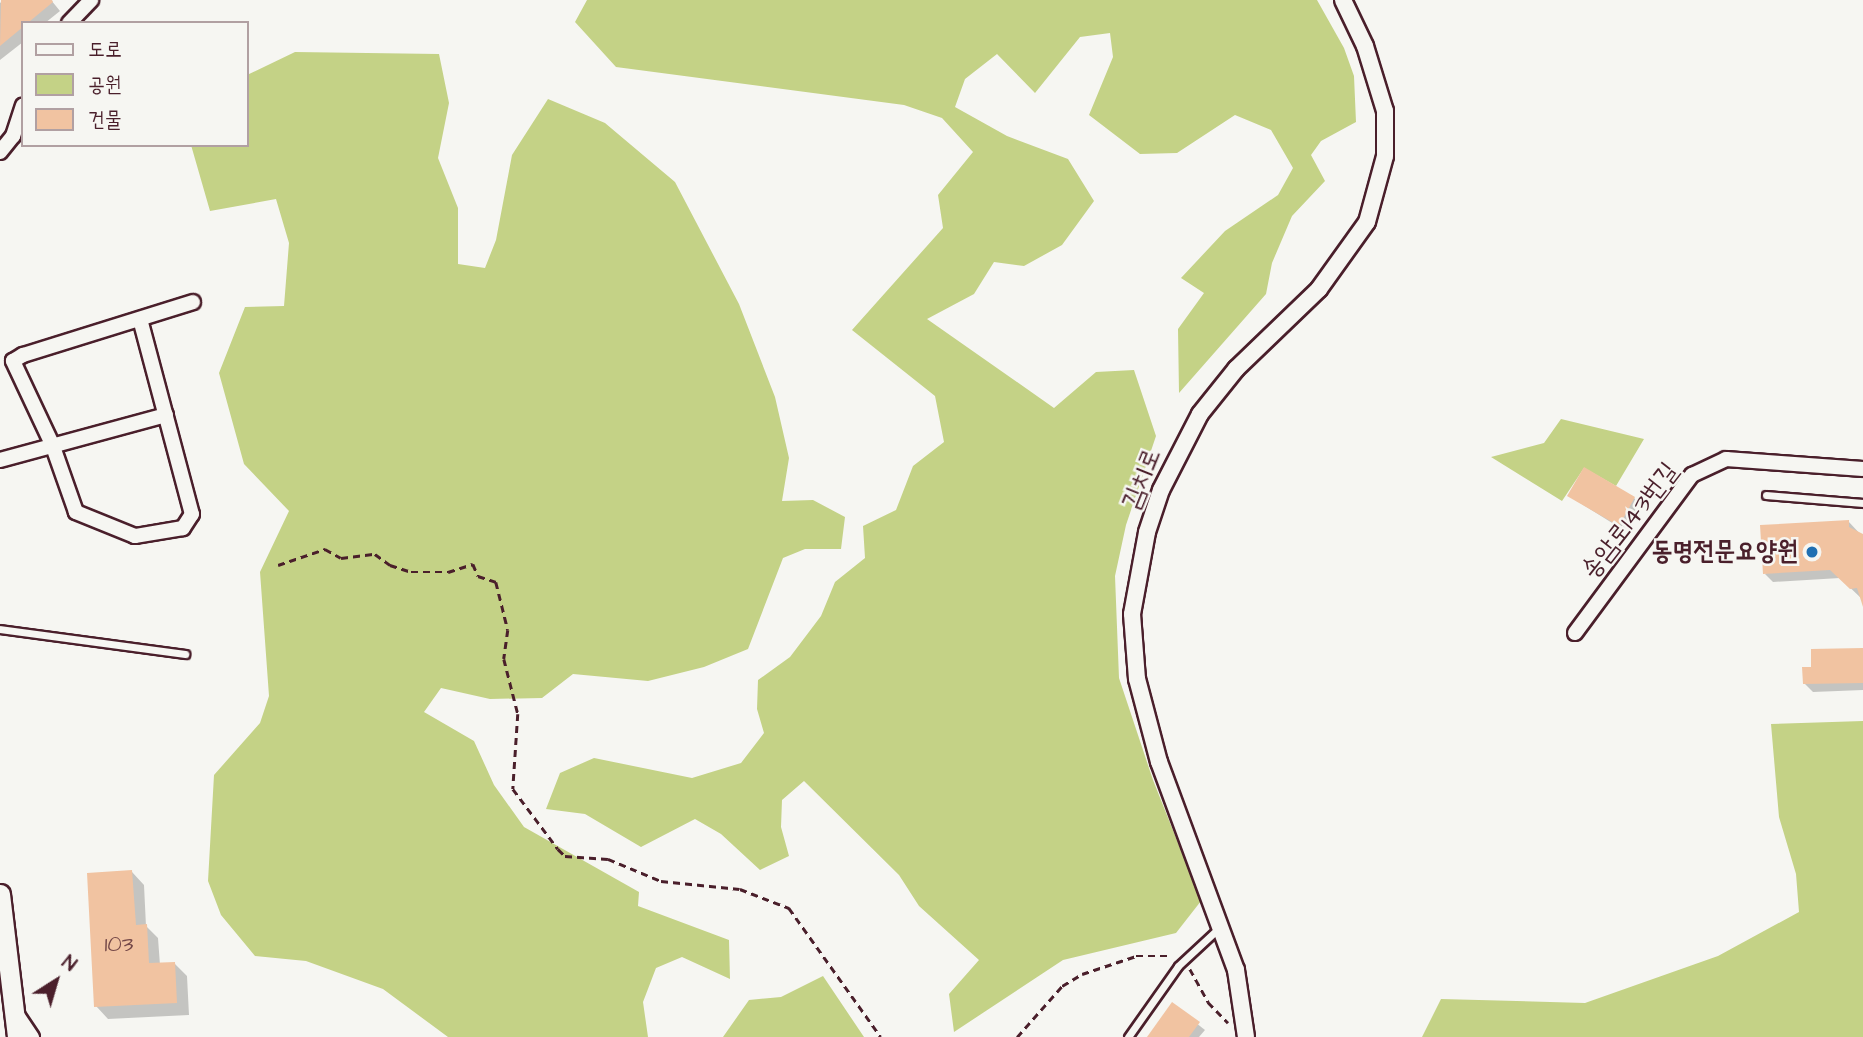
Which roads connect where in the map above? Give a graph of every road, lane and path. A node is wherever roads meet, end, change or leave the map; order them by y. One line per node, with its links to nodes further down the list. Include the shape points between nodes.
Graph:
1 (91, 0): 3 (street)
2 (1343, 0): 19 (street, 김치로, via 1365,46 1385,111 1385,156 1367,222 1320,289 1236,369 1200,414 1161,491 1137,573 1132,646 1137,679 1159,762)
3 (71, 21)
4 (21, 110): 5 (street)
5 (2, 152)
6 (193, 302): 7 (street)
7 (140, 319): 8 (street); 9 (street, via 13,361)
8 (166, 415): 9 (street); 9 (street, via 192,514 183,528 135,536 76,512)
9 (52, 444): 10 (street)
10 (0, 460)
11 (1863, 469): 16 (street, 송암로143번길, via 1726,459 1692,475)
12 (1766, 495): 13 (lane)
13 (1863, 503)
14 (278, 565): 25 (path, via 326,549 341,558 376,554 411,572 448,572 473,564 478,576 496,582 508,630 504,659 518,714 513,789 558,849 565,856 608,859 661,881 740,889 789,908)
15 (0, 629): 17 (lane)
16 (1575, 633)
17 (185, 654)
18 (0, 894): 21 (main road)
19 (1220, 926): 20 (lane); 22 (street, 김치로, via 1236,970)
20 (1184, 959): 22 (path, via 1222,1018); 26 (path, via 1136,956 1082,974 1062,986); 27 (lane)
21 (15, 1011): 23 (main road); 24 (street)
22 (1246, 1036)
23 (17, 1037)
24 (32, 1037)
25 (881, 1037)
26 (1017, 1037)
27 (1128, 1037)

